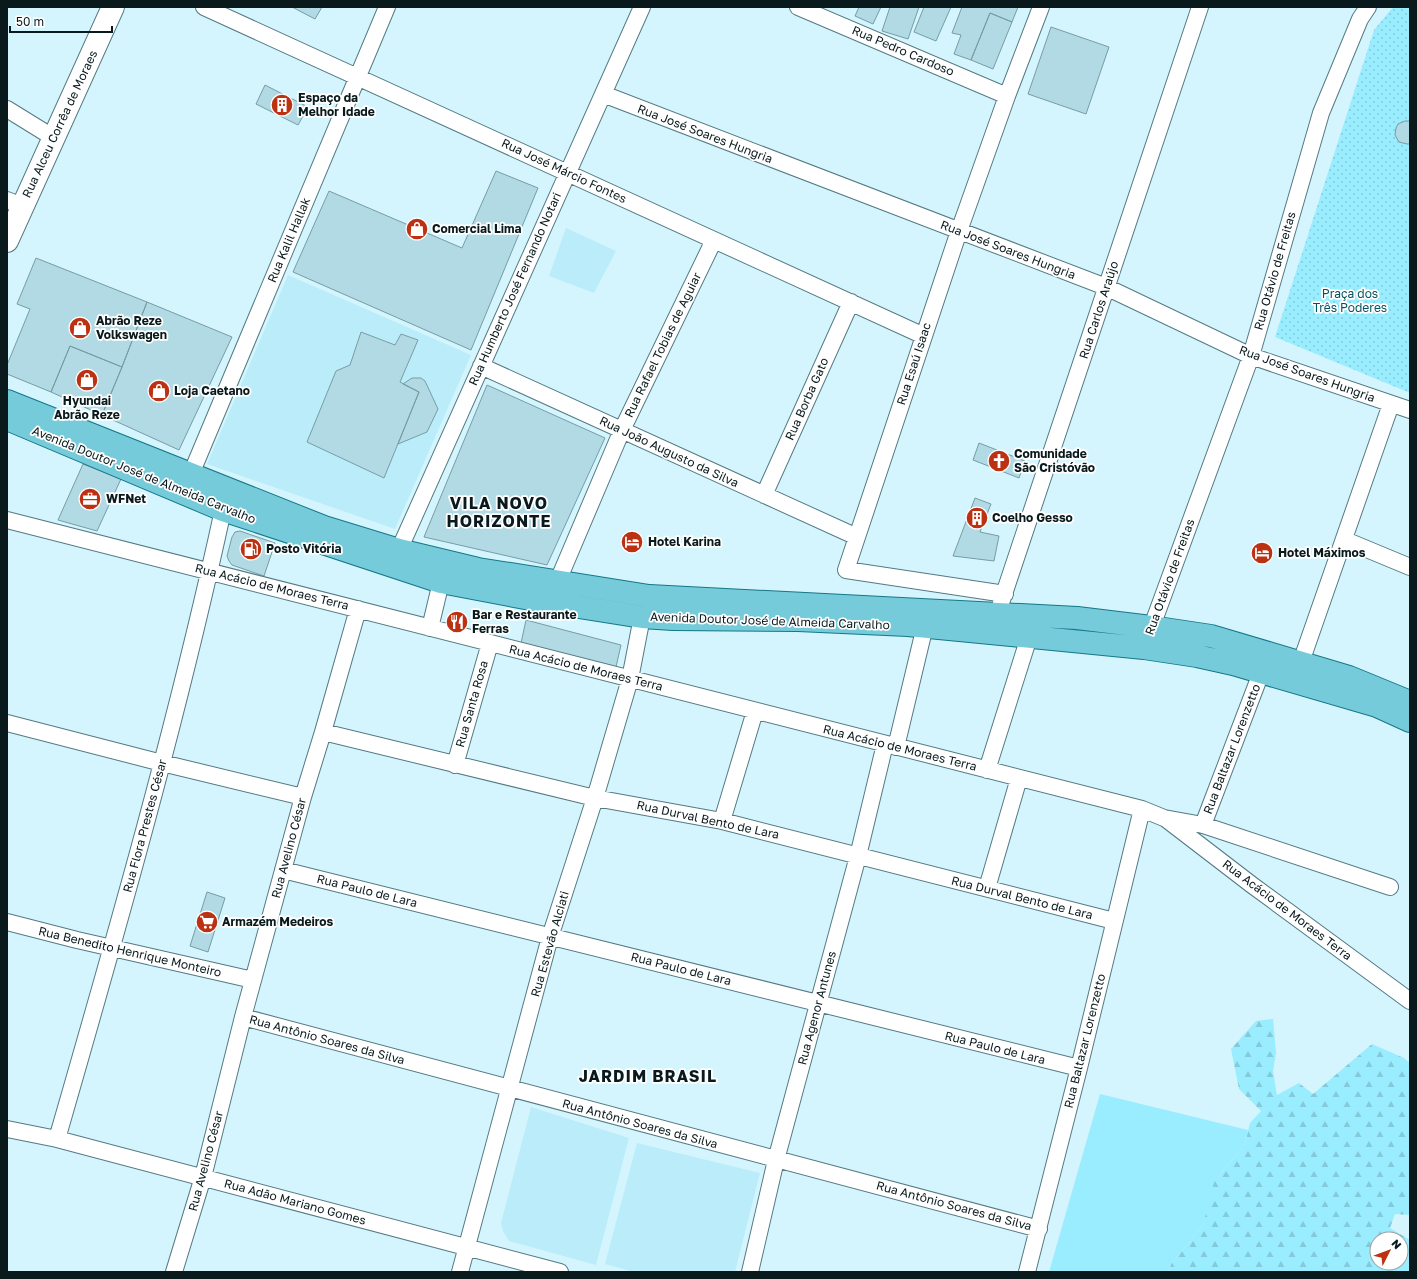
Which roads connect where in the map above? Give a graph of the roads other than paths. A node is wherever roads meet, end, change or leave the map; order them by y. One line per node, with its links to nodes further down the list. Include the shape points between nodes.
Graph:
1 (113, 7): 14 (street, Rua Alceu Corrêa de Moraes)
2 (204, 7): 10 (street, Rua José Márcio Fontes)
3 (387, 7): 10 (street, Rua Kalil Hallak)
4 (642, 7): 11 (street, Rua Humberto José Fernando Notari)
5 (798, 7): 12 (street, Rua Pedro Cardoso)
6 (1041, 7): 12 (street, Rua Esaú Isaac)
7 (1200, 7): 20 (street, Rua Carlos Araújo)
8 (1371, 7): 9 (street, Rua Otávio de Freitas)
9 (1364, 13): 23 (street, Rua Otávio de Freitas, via 1321,113)
10 (358, 77): 15 (street, Rua José Márcio Fontes); 30 (street, Rua Kalil Hallak)
11 (603, 94): 15 (street, Rua Humberto José Fernando Notari); 17 (street, Rua José Soares Hungria)
12 (1007, 96): 17 (street, Rua Esaú Isaac)
13 (7, 108): 14 (street)
14 (54, 138): 16 (street, Rua Alceu Corrêa de Moraes)
15 (567, 173): 18 (street, Rua José Márcio Fontes); 24 (street, Rua Humberto José Fernando Notari)
16 (14, 203): 19 (street, Rua Alceu Corrêa de Moraes)
17 (959, 231): 20 (street, Rua José Soares Hungria); 22 (street, Rua Esaú Isaac)
18 (714, 240): 21 (street, Rua José Márcio Fontes); 29 (street, Rua Rafael Tobias de Aguiar)
19 (7, 241)
20 (1106, 287): 23 (street, Rua José Soares Hungria); 41 (street, Rua Carlos Araújo)
21 (851, 302): 22 (street, Rua José Márcio Fontes); 31 (street, Rua Borba Gato)
22 (924, 336): 34 (street, Rua Esaú Isaac)
23 (1251, 356): 26 (street, Rua José Soares Hungria); 46 (street, Rua Otávio de Freitas)
24 (481, 366): 29 (street, Rua João Augusto da Silva); 36 (street, Rua Humberto José Fernando Notari)
25 (7, 401): 30 (main road, Avenida Doutor José de Almeida Carvalho)
26 (1391, 404): 27 (street, Rua José Soares Hungria); 35 (street)
27 (1410, 410)
28 (7, 419): 32 (main road, Avenida Doutor José de Almeida Carvalho)
29 (622, 430): 31 (street, Rua João Augusto da Silva); 40 (street, Rua Rafael Tobias de Aguiar)
30 (190, 474): 36 (main road, Avenida Doutor José de Almeida Carvalho, via 324,527)
31 (764, 495): 34 (street, Rua João Augusto da Silva)
32 (223, 510): 38 (street, Rua Flora Prestes César); 39 (main road, Avenida Doutor José de Almeida Carvalho)
33 (7, 520): 38 (street, Rua Acácio de Moraes Terra)
34 (856, 537): 41 (street, Rua Esaú Isaac, via 846,570)
35 (1344, 540): 37 (street); 51 (street)
36 (398, 550): 40 (main road, Avenida Doutor José de Almeida Carvalho, via 478,569)
37 (1410, 567)
38 (210, 572): 42 (street, Rua Acácio de Moraes Terra); 60 (street, Rua Flora Prestes César)
39 (441, 582): 44 (main road, Avenida Doutor José de Almeida Carvalho); 47 (street)
40 (557, 583): 43 (main road, Avenida Doutor José de Almeida Carvalho, via 649,596)
41 (1005, 594): 43 (street, Rua Carlos Araújo)
42 (358, 609): 47 (street, Rua Acácio de Moraes Terra); 58 (street, Rua Avelino César)
43 (998, 614): 46 (main road, Avenida Doutor José de Almeida Carvalho, via 1077,618)
44 (642, 617): 45 (main road, Avenida Doutor José de Almeida Carvalho); 53 (street, Rua Estevão Alciati)
45 (925, 626): 48 (main road, Avenida Doutor José de Almeida Carvalho); 59 (street, Rua Agenor Antunes)
46 (1151, 627): 50 (street, Rua Otávio de Freitas); 51 (main road, Avenida Doutor José de Almeida Carvalho, via 1211,636)
47 (430, 628): 49 (street, Rua Acácio de Moraes Terra)
48 (1029, 637): 50 (main road, Avenida Doutor José de Almeida Carvalho); 62 (street)
49 (490, 643): 53 (street, Rua Acácio de Moraes Terra); 61 (street, Rua Santa Rosa)
50 (1144, 648): 52 (main road, Avenida Doutor José de Almeida Carvalho, via 1197,656)
51 (1301, 662): 54 (main road, Avenida Doutor José de Almeida Carvalho, via 1349,677)
52 (1261, 673): 56 (main road, Avenida Doutor José de Almeida Carvalho, via 1377,706); 69 (street, Rua Baltazar Lorenzetto)
53 (630, 679): 55 (street, Rua Acácio de Moraes Terra); 65 (street, Rua Estevão Alciati)
54 (1410, 702)
55 (754, 711): 59 (street, Rua Acácio de Moraes Terra); 68 (street)
56 (1410, 721)
57 (7, 723): 60 (street)
58 (323, 732): 61 (street, Rua Durval Bento de Lara); 64 (street, Rua Avelino César)
59 (891, 745): 62 (street, Rua Acácio de Moraes Terra); 70 (street, Rua Agenor Antunes)
60 (162, 763): 64 (street); 77 (street, Rua Flora Prestes César)
61 (455, 765): 65 (street, Rua Durval Bento de Lara)
62 (987, 770): 63 (street, Rua Acácio de Moraes Terra)
63 (1019, 778): 66 (street, Rua Acácio de Moraes Terra); 73 (street)
64 (303, 797): 71 (street, Rua Avelino César)
65 (595, 798): 68 (street, Rua Durval Bento de Lara); 76 (street, Rua Estevão Alciati)
66 (1142, 809): 67 (street, Rua Acácio de Moraes Terra); 74 (street, Rua Baltazar Lorenzetto)
67 (1164, 818): 69 (street, Rua Acácio de Moraes Terra); 79 (street, Rua Acácio de Moraes Terra)
68 (722, 821): 70 (street, Rua Durval Bento de Lara)
69 (1202, 825): 72 (street, Rua Acácio de Moraes Terra)
70 (858, 856): 73 (street, Rua Durval Bento de Lara); 80 (street, Rua Agenor Antunes)
71 (283, 870): 76 (street, Rua Paulo de Lara); 78 (street, Rua Avelino César)
72 (1390, 887)
73 (987, 888): 74 (street, Rua Durval Bento de Lara)
74 (1114, 921): 82 (street, Rua Baltazar Lorenzetto)
75 (7, 922): 77 (street, Rua Benedito Henrique Monteiro)
76 (550, 937): 80 (street, Rua Paulo de Lara); 83 (street, Rua Estevão Alciati)
77 (112, 948): 78 (street, Rua Benedito Henrique Monteiro); 85 (street, Rua Flora Prestes César)
78 (253, 980): 81 (street, Rua Avelino César)
79 (1410, 1001)
80 (818, 1003): 82 (street, Rua Paulo de Lara); 86 (street, Rua Agenor Antunes)
81 (243, 1017): 83 (street, Rua Antônio Soares da Silva); 87 (street, Rua Avelino César)
82 (1079, 1068): 88 (street, Rua Baltazar Lorenzetto)
83 (509, 1089): 86 (street, Rua Antônio Soares da Silva); 89 (street, Rua Estevão Alciati)
84 (7, 1129): 85 (street, Rua Adão Mariano Gomes)
85 (57, 1139): 87 (street, Rua Adão Mariano Gomes)
86 (776, 1160): 88 (street, Rua Antônio Soares da Silva); 93 (street, Rua Agenor Antunes)
87 (203, 1177): 89 (street, Rua Adão Mariano Gomes); 90 (street, Rua Avelino César)
88 (1038, 1229): 94 (street, Rua Baltazar Lorenzetto)
89 (467, 1248): 91 (street, Rua Estevão Alciati); 92 (street, Rua Adão Mariano Gomes)
90 (174, 1272)
91 (460, 1272)
92 (560, 1272)
93 (750, 1272)
94 (1027, 1272)

